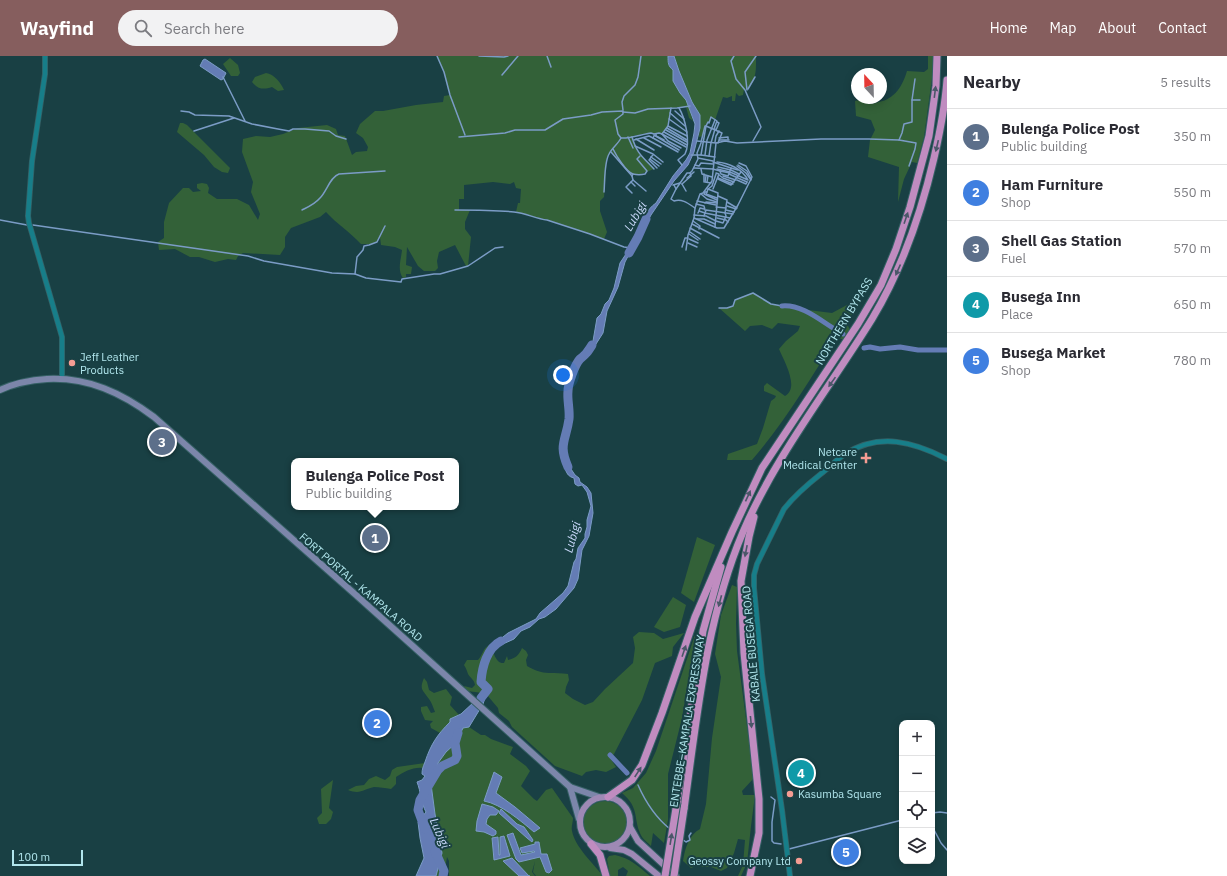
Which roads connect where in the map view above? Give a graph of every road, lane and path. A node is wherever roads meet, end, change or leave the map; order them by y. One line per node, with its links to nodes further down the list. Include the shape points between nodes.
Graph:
1 (45, 56): 4 (street, via 46,74 32,161 28,216 62,337)
2 (937, 56): 8 (highway, NORTHERN BYPASS, one-way to 2, via 762,468 881,285 910,207 929,136)
3 (947, 80): 7 (highway, NORTHERN BYPASS, one-way to 7, via 940,132 926,192 899,267 885,296 841,368)
4 (62, 379): 5 (main road, FORT PORTAL - KAMPALA ROAD, via 23,382); 9 (main road, FORT PORTAL - KAMPALA ROAD, via 89,383 117,393 154,417)
5 (0, 390)
6 (947, 459): 21 (street, KABALE BUSEGA ROAD, via 920,446 897,441 871,443 846,453 804,487 789,503 757,564 754,588 759,644)
7 (778, 462): 19 (highway, ENTEBBE–KAMPALA EXPRESSWAY, one-way to 19, bridge, via 744,531 727,575 711,635 698,706); 20 (highway, one-way to 20, via 754,516 741,581 744,653 759,799 759,833)
8 (732, 532): 11 (highway, one-way to 8, via 632,780 642,765 695,617); 18 (highway, ENTEBBE–KAMPALA EXPRESSWAY, one-way to 8, bridge, via 703,631)
9 (570, 787): 10 (main road); 12 (main road)
10 (599, 797): 11 (highway); 12 (highway, via 586,805)
11 (608, 797): 13 (highway, via 626,807)
12 (579, 819): 14 (highway, via 581,833)
13 (630, 827): 15 (highway, via 622,841); 19 (highway, via 638,841)
14 (592, 844): 15 (highway); 16 (highway, via 600,855)
15 (608, 848): 17 (highway, via 632,854)
16 (606, 876)
17 (659, 876)
18 (665, 876)
19 (675, 876)
20 (750, 876)
21 (790, 876)

